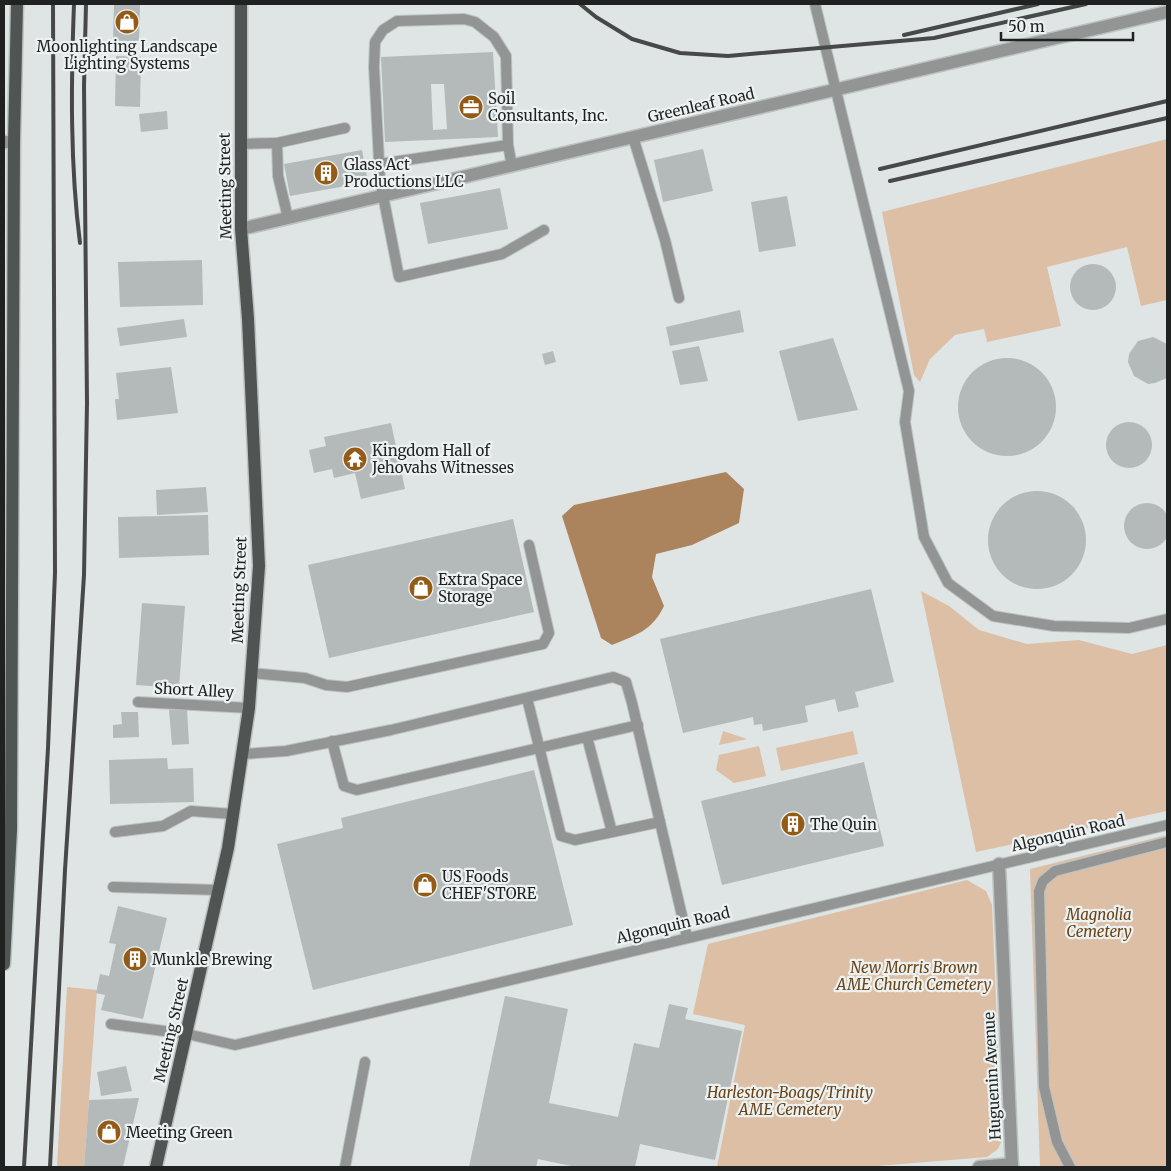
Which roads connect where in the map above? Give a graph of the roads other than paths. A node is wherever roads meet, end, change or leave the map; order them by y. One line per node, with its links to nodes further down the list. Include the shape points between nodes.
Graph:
1 (17, 4): 8 (main road)
2 (241, 4): 10 (main road, Meeting Street)
3 (816, 4): 5 (lane)
4 (1167, 12): 5 (street, Greenleaf Road)
5 (835, 90): 7 (street, Greenleaf Road); 22 (lane, via 909,391 905,422 924,537 948,583 993,616 1054,626 1130,628)
6 (345, 128): 9 (lane)
7 (633, 138): 13 (street, Greenleaf Road); 18 (lane)
8 (9, 142): 19 (main road)
9 (277, 142): 10 (lane); 15 (lane, via 278,176)
10 (240, 144): 16 (main road, Meeting Street)
11 (508, 145): 12 (lane); 12 (lane, via 506,56 494,37 475,22 464,18 397,21 383,30 375,42); 13 (lane)
12 (379, 164): 14 (lane)
13 (512, 166): 14 (street, Greenleaf Road)
14 (383, 196): 15 (street, Greenleaf Road); 17 (lane, via 399,277 502,254)
15 (288, 218): 16 (street, Greenleaf Road)
16 (241, 229): 23 (main road, Meeting Street, via 259,566)
17 (544, 230)
18 (680, 298)
19 (8, 422): 21 (main road)
20 (530, 544): 23 (lane, via 549,633 542,644 347,687 305,678)
21 (8, 581): 35 (main road)
22 (1167, 619)
23 (251, 673): 26 (main road, Meeting Street)
24 (527, 698): 27 (lane, via 613,677 626,682); 29 (lane); 30 (lane)
25 (138, 702): 26 (lane, Short Alley)
26 (249, 708): 31 (main road, Meeting Street)
27 (638, 725): 28 (lane); 33 (lane)
28 (587, 737): 30 (lane); 37 (lane)
29 (332, 742): 30 (lane, via 344,786 358,790); 31 (lane, via 286,751)
30 (539, 748): 37 (lane, via 561,836 575,840)
31 (244, 754): 32 (main road, Meeting Street)
32 (233, 814): 36 (lane, via 191,812 163,826); 41 (main road, Meeting Street)
33 (660, 822): 37 (lane); 42 (lane)
34 (1167, 825): 39 (lane, Algonquin Road)
35 (7, 831): 43 (main road)
36 (115, 832)
37 (612, 832)
38 (1167, 842): 51 (lane, via 1055,871 1043,881 1039,891 1044,1087 1057,1142)
39 (998, 864): 42 (lane, Algonquin Road); 47 (street, Huguenin Avenue)
40 (113, 887): 41 (lane)
41 (219, 890): 45 (main road, Meeting Street)
42 (687, 937): 45 (lane, Algonquin Road, via 236,1045)
43 (4, 964)
44 (111, 1024): 45 (lane, Algonquin Road)
45 (187, 1034): 48 (main road, Meeting Street)
46 (365, 1062): 49 (lane)
47 (1012, 1166): 50 (street)
48 (156, 1167)
49 (345, 1167)
50 (979, 1167)
51 (1070, 1167)

